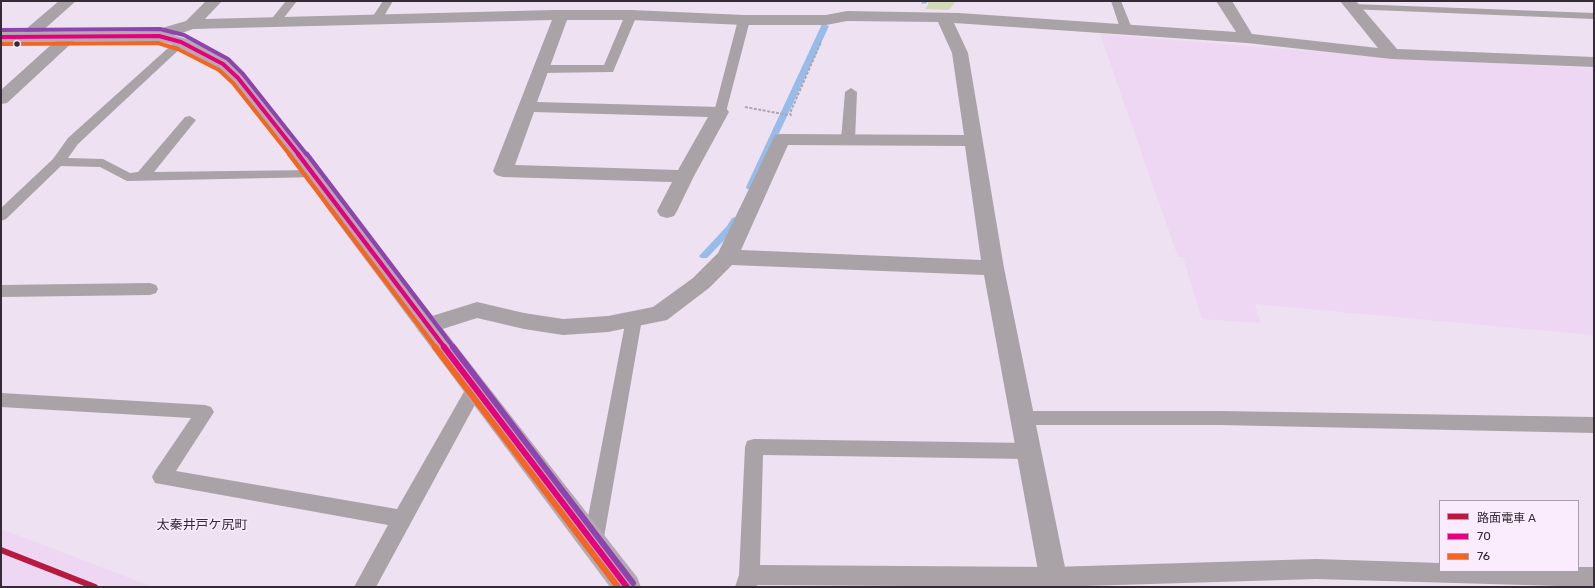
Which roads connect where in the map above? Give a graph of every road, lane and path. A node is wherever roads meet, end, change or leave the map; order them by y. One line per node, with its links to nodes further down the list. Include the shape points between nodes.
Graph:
1 (68, 1): 23 (street)
2 (214, 1): 18 (street)
3 (292, 1): 17 (lane)
4 (388, 1): 14 (lane)
5 (470, 1): 13 (street)
6 (1116, 1): 19 (lane)
7 (1224, 1): 24 (street)
8 (1351, 4): 12 (lane); 26 (street)
9 (558, 10): 11 (street); 13 (street); 28 (street)
10 (956, 14): 16 (street, via 847,16); 19 (street); 35 (street)
11 (631, 15): 15 (street, via 722,13); 28 (lane, via 609,69)
12 (1594, 16)
13 (462, 17): 14 (street)
14 (377, 19): 17 (street)
15 (744, 20): 16 (street); 32 (lane)
16 (826, 20): 32 (path, via 829,24 790,113 791,116 750,108)
17 (275, 22): 18 (street)
18 (192, 24): 20 (street)
19 (1127, 31): 24 (street)
20 (159, 36): 21 (main road); 25 (main road)
21 (69, 37): 23 (main road); 30 (street)
22 (1, 38): 23 (main road)
23 (25, 38)
24 (1247, 38): 26 (street)
25 (181, 42): 36 (lane, via 73,141); 37 (main road, via 223,64 238,78)
26 (1392, 54): 27 (street)
27 (1594, 62)
28 (540, 69): 31 (street)
29 (851, 92): 34 (lane)
30 (1, 99)
31 (526, 107): 32 (street); 39 (street, via 503,171)
32 (720, 110): 39 (street)
33 (190, 120): 38 (lane)
34 (848, 140): 35 (street); 42 (street, via 781,139)
35 (973, 141): 43 (street)
36 (58, 162): 38 (lane, via 103,163 127,176); 41 (lane)
37 (314, 174): 38 (lane); 47 (main road)
38 (143, 176)
39 (684, 176): 40 (street)
40 (667, 211)
41 (1, 216)
42 (727, 257): 43 (street); 46 (street, via 701,283 659,314)
43 (993, 268): 50 (street)
44 (150, 288): 45 (lane)
45 (1, 292)
46 (634, 319): 47 (street, via 608,324 564,326 524,321 477,310); 54 (lane)
47 (427, 326): 48 (main road)
48 (475, 388): 53 (lane); 54 (main road)
49 (1, 400): 53 (lane, via 205,412 162,477)
50 (1022, 418): 51 (lane, via 1220,418); 52 (street)
51 (1594, 425)
52 (1028, 451): 56 (lane, via 754,447); 57 (street)
53 (402, 519): 58 (lane)
54 (593, 543): 59 (main road)
55 (1594, 576): 57 (lane, via 1316,569)
56 (747, 581): 57 (lane)
57 (1054, 582)
58 (366, 587)
59 (627, 587)

